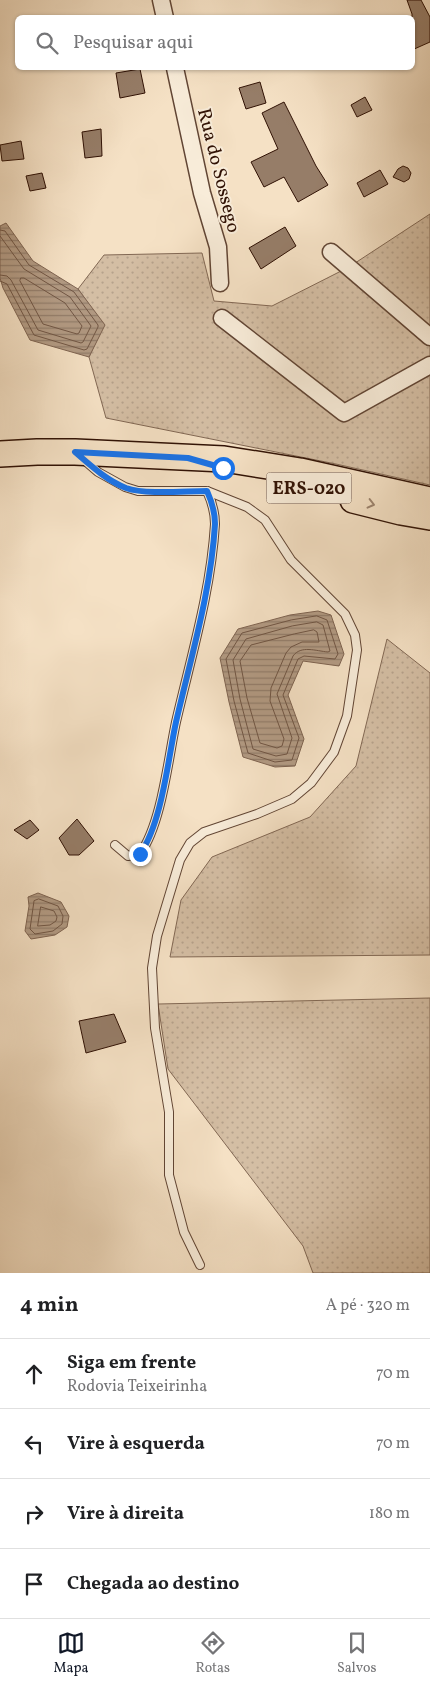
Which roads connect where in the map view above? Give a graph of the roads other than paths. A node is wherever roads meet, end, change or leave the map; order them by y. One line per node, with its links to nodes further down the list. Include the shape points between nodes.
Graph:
1 (161, 0): 2 (street)
2 (164, 15)
3 (175, 70): 5 (street, Rua do Sossego, via 202,193 218,247)
4 (331, 252): 7 (street)
5 (220, 283)
6 (222, 318): 8 (street, via 344,413)
7 (430, 337)
8 (430, 365)
9 (75, 452): 10 (main road, ERS-020); 11 (main road, ERS-020); 12 (lane, via 98,472 138,491)
10 (0, 454)
11 (188, 458): 13 (main road, ERS-020, via 224,459 300,471); 14 (main road, ERS-020, one-way to 14)
12 (207, 491): 15 (lane, via 215,523 206,595 160,802 148,843 140,854 128,856); 16 (lane, via 247,507 265,520 291,560 345,614 355,635 357,650 347,716 334,752 311,783 292,799 204,832 190,843 180,860 157,936 152,968 156,1028 169,1112 169,1175 184,1232)
13 (430, 500)
14 (430, 517)
15 (115, 845)
16 (200, 1266)

